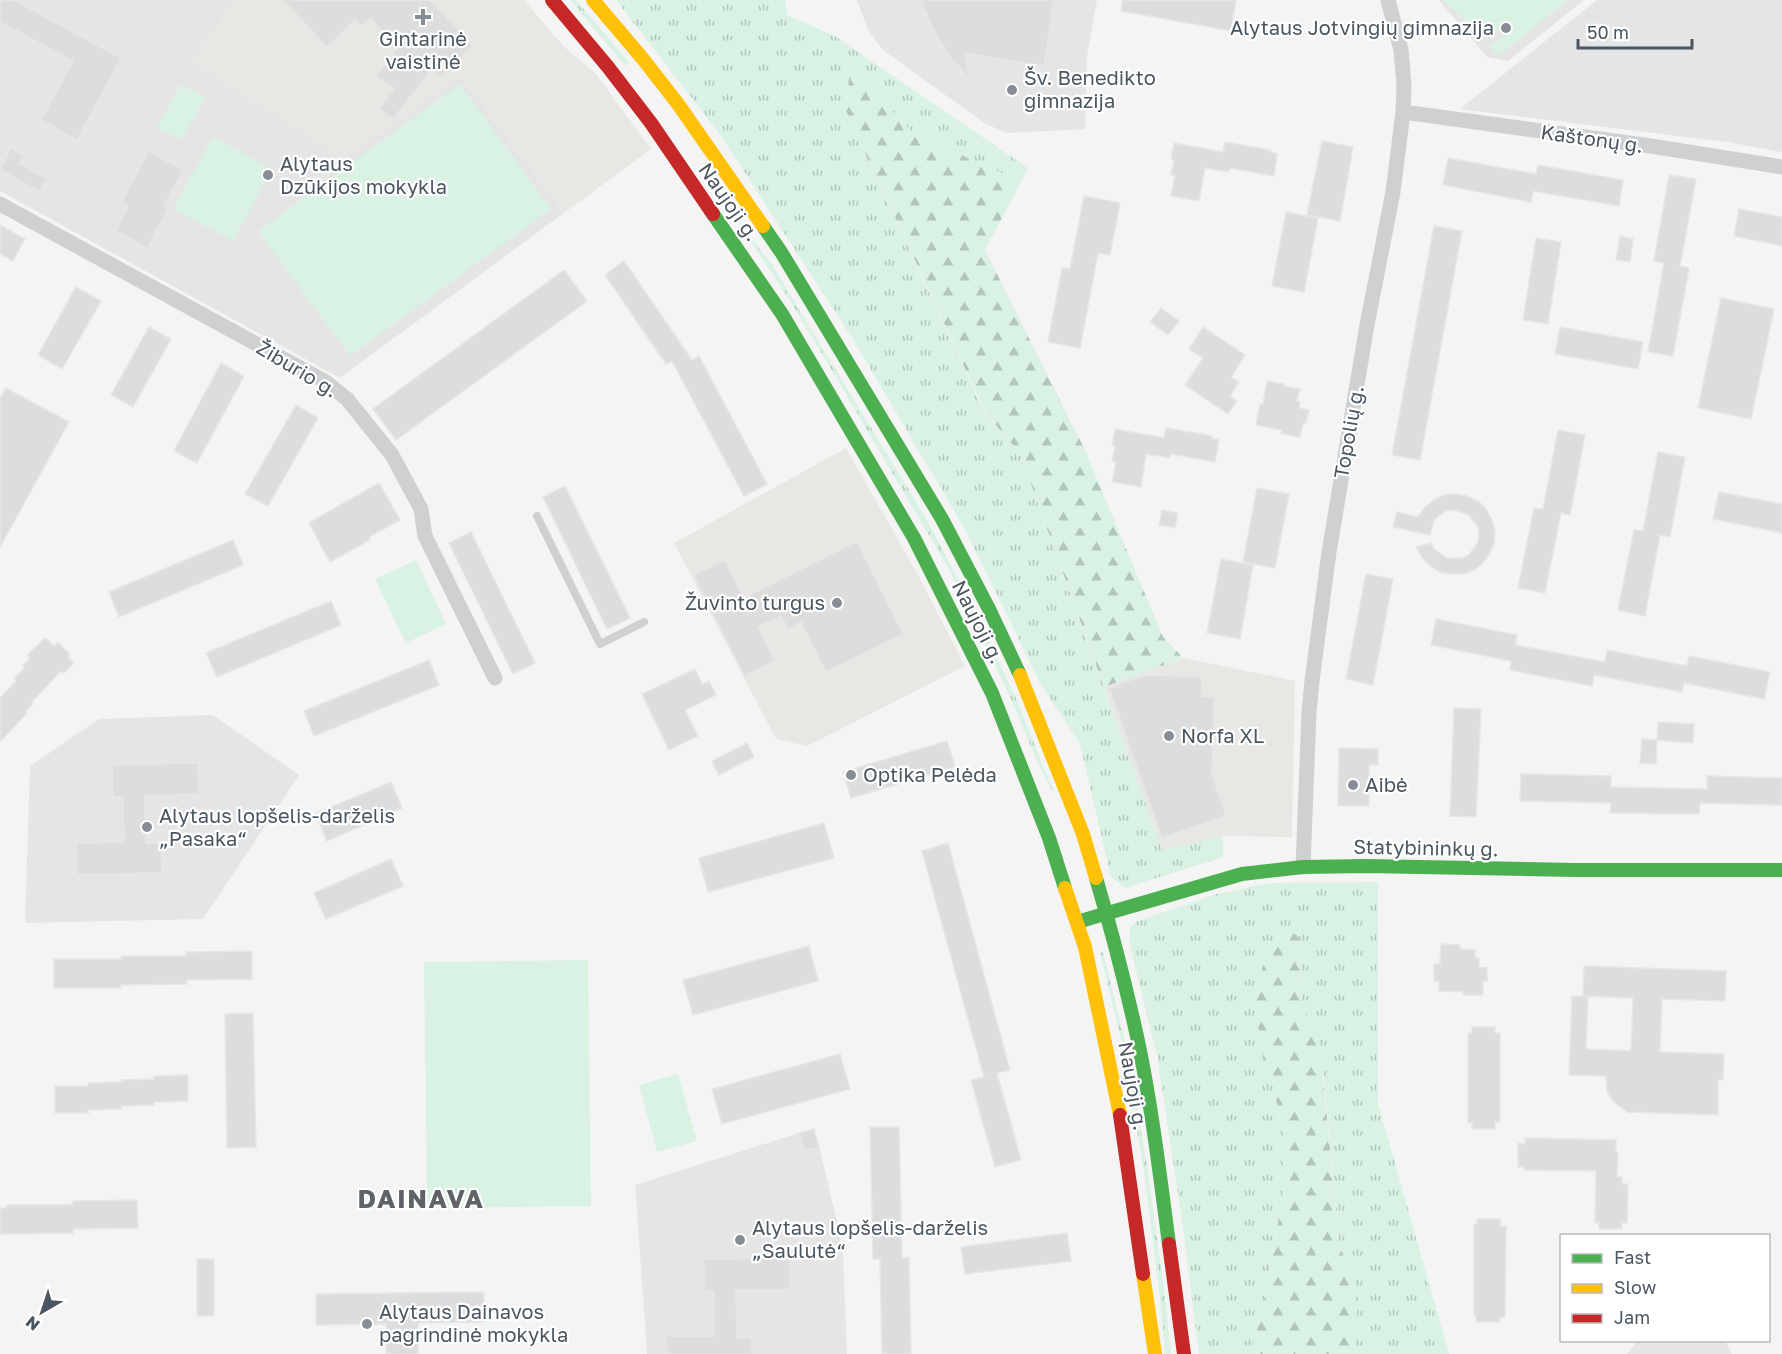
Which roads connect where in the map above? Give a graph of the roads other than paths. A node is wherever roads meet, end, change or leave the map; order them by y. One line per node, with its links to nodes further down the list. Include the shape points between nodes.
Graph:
1 (552, 0): 5 (main road, Naujoji g., via 602,60)
2 (593, 0): 5 (main road, Naujoji g., via 643,59)
3 (1388, 0): 4 (street, Topolių g., via 1401,50)
4 (1402, 112): 6 (street, Kaštonų g.); 11 (street, Topolių g., via 1393,192 1329,552 1312,681)
5 (664, 113): 13 (main road, Naujoji g., via 786,261 942,519 1023,680 1083,834); 14 (main road, Naujoji g., via 914,538 992,693)
6 (1782, 167)
7 (0, 204): 10 (street, Žiburio g., via 326,382 347,399 392,455 421,509 425,537)
8 (537, 516): 9 (lane, via 600,644)
9 (644, 622)
10 (495, 678)
11 (1303, 867): 12 (main road, Statybininkų g.); 13 (main road, Statybininkų g., via 1242,874)
12 (1782, 870)
13 (1108, 913): 14 (main road, Statybininkų g.); 16 (main road, Naujoji g., via 1142,1066)
14 (1077, 922): 15 (main road, Naujoji g., via 1118,1104)
15 (1155, 1354)
16 (1184, 1354)

